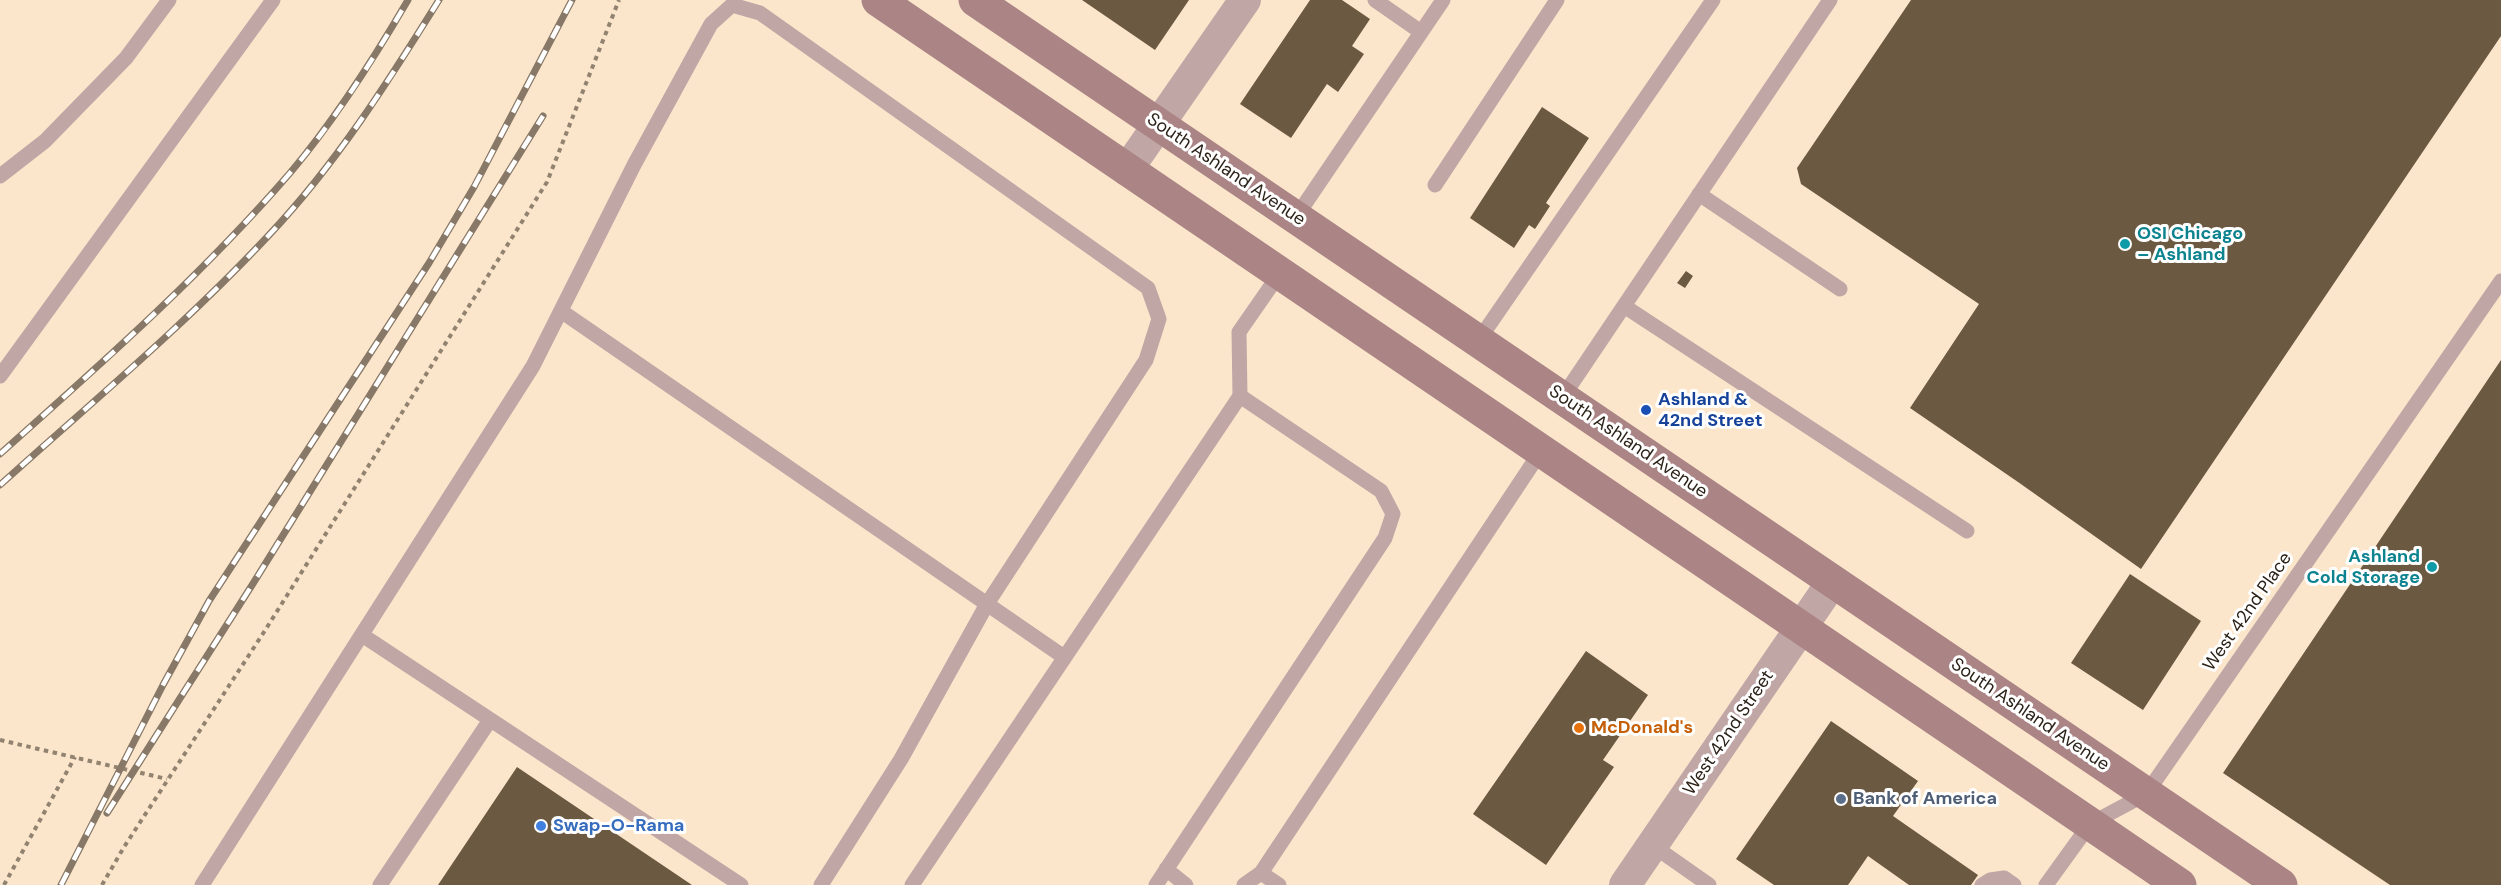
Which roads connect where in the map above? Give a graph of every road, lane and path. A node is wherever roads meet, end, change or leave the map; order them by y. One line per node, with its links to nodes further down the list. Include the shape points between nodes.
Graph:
1 (169, 0): 15 (lane, via 126,58 45,141)
2 (273, 0): 25 (lane)
3 (619, 0): 38 (path, via 547,182)
4 (878, 0): 14 (main road)
5 (975, 0): 13 (main road, South Ashland Avenue)
6 (1245, 0): 13 (street)
7 (1375, 0): 12 (lane)
8 (1443, 0): 12 (lane)
9 (1557, 0): 16 (lane)
10 (1713, 0): 24 (lane)
11 (1830, 0): 17 (lane)
12 (1421, 32): 18 (lane)
13 (1159, 124): 14 (street); 18 (main road, South Ashland Avenue)
14 (1127, 170): 19 (main road)
15 (0, 176)
16 (1435, 185)
17 (1699, 194): 21 (lane); 22 (lane)
18 (1296, 217): 24 (main road, South Ashland Avenue)
19 (1280, 273): 26 (lane, via 1239,332); 28 (main road)
20 (2501, 281): 39 (lane, West 42nd Place)
21 (1840, 289)
22 (1624, 306): 27 (lane); 29 (lane)
23 (561, 311): 31 (lane); 31 (lane, via 711,24 732,5 760,14 1148,288 1159,320 1146,360); 33 (lane, via 533,366)
24 (1478, 341): 27 (main road, South Ashland Avenue)
25 (0, 376)
26 (1240, 396): 34 (lane); 42 (lane, via 1381,491 1393,514 1385,538)
27 (1562, 398): 30 (main road, South Ashland Avenue)
28 (1541, 451): 32 (main road); 43 (lane)
29 (1967, 531)
30 (1833, 581): 32 (street, West 42nd Street); 39 (main road, South Ashland Avenue)
31 (987, 604): 34 (lane); 49 (lane, via 901,759)
32 (1802, 627): 40 (main road); 41 (street, West 42nd Street)
33 (362, 635): 35 (lane); 46 (lane)
34 (1064, 657): 50 (lane)
35 (490, 720): 47 (lane); 48 (lane)
36 (0, 740): 37 (path)
37 (75, 757): 38 (path); 44 (path)
38 (167, 779): 45 (path)
39 (2146, 794): 40 (lane, West 42nd Place); 61 (main road, South Ashland Avenue)
40 (2090, 824): 59 (lane); 60 (main road)
41 (1652, 845): 55 (street, West 42nd Street); 56 (lane)
42 (1166, 869): 51 (lane); 52 (lane)
43 (1260, 873): 53 (lane); 54 (lane)
44 (4, 885)
45 (102, 885)
46 (202, 885)
47 (380, 885)
48 (741, 885)
49 (821, 885)
50 (912, 885)
51 (1156, 885)
52 (1186, 885)
53 (1244, 885)
54 (1279, 885)
55 (1625, 885)
56 (1709, 885)
57 (1982, 885): 58 (lane, via 2004,878)
58 (2014, 885)
59 (2046, 885)
60 (2180, 885)
61 (2281, 885)

